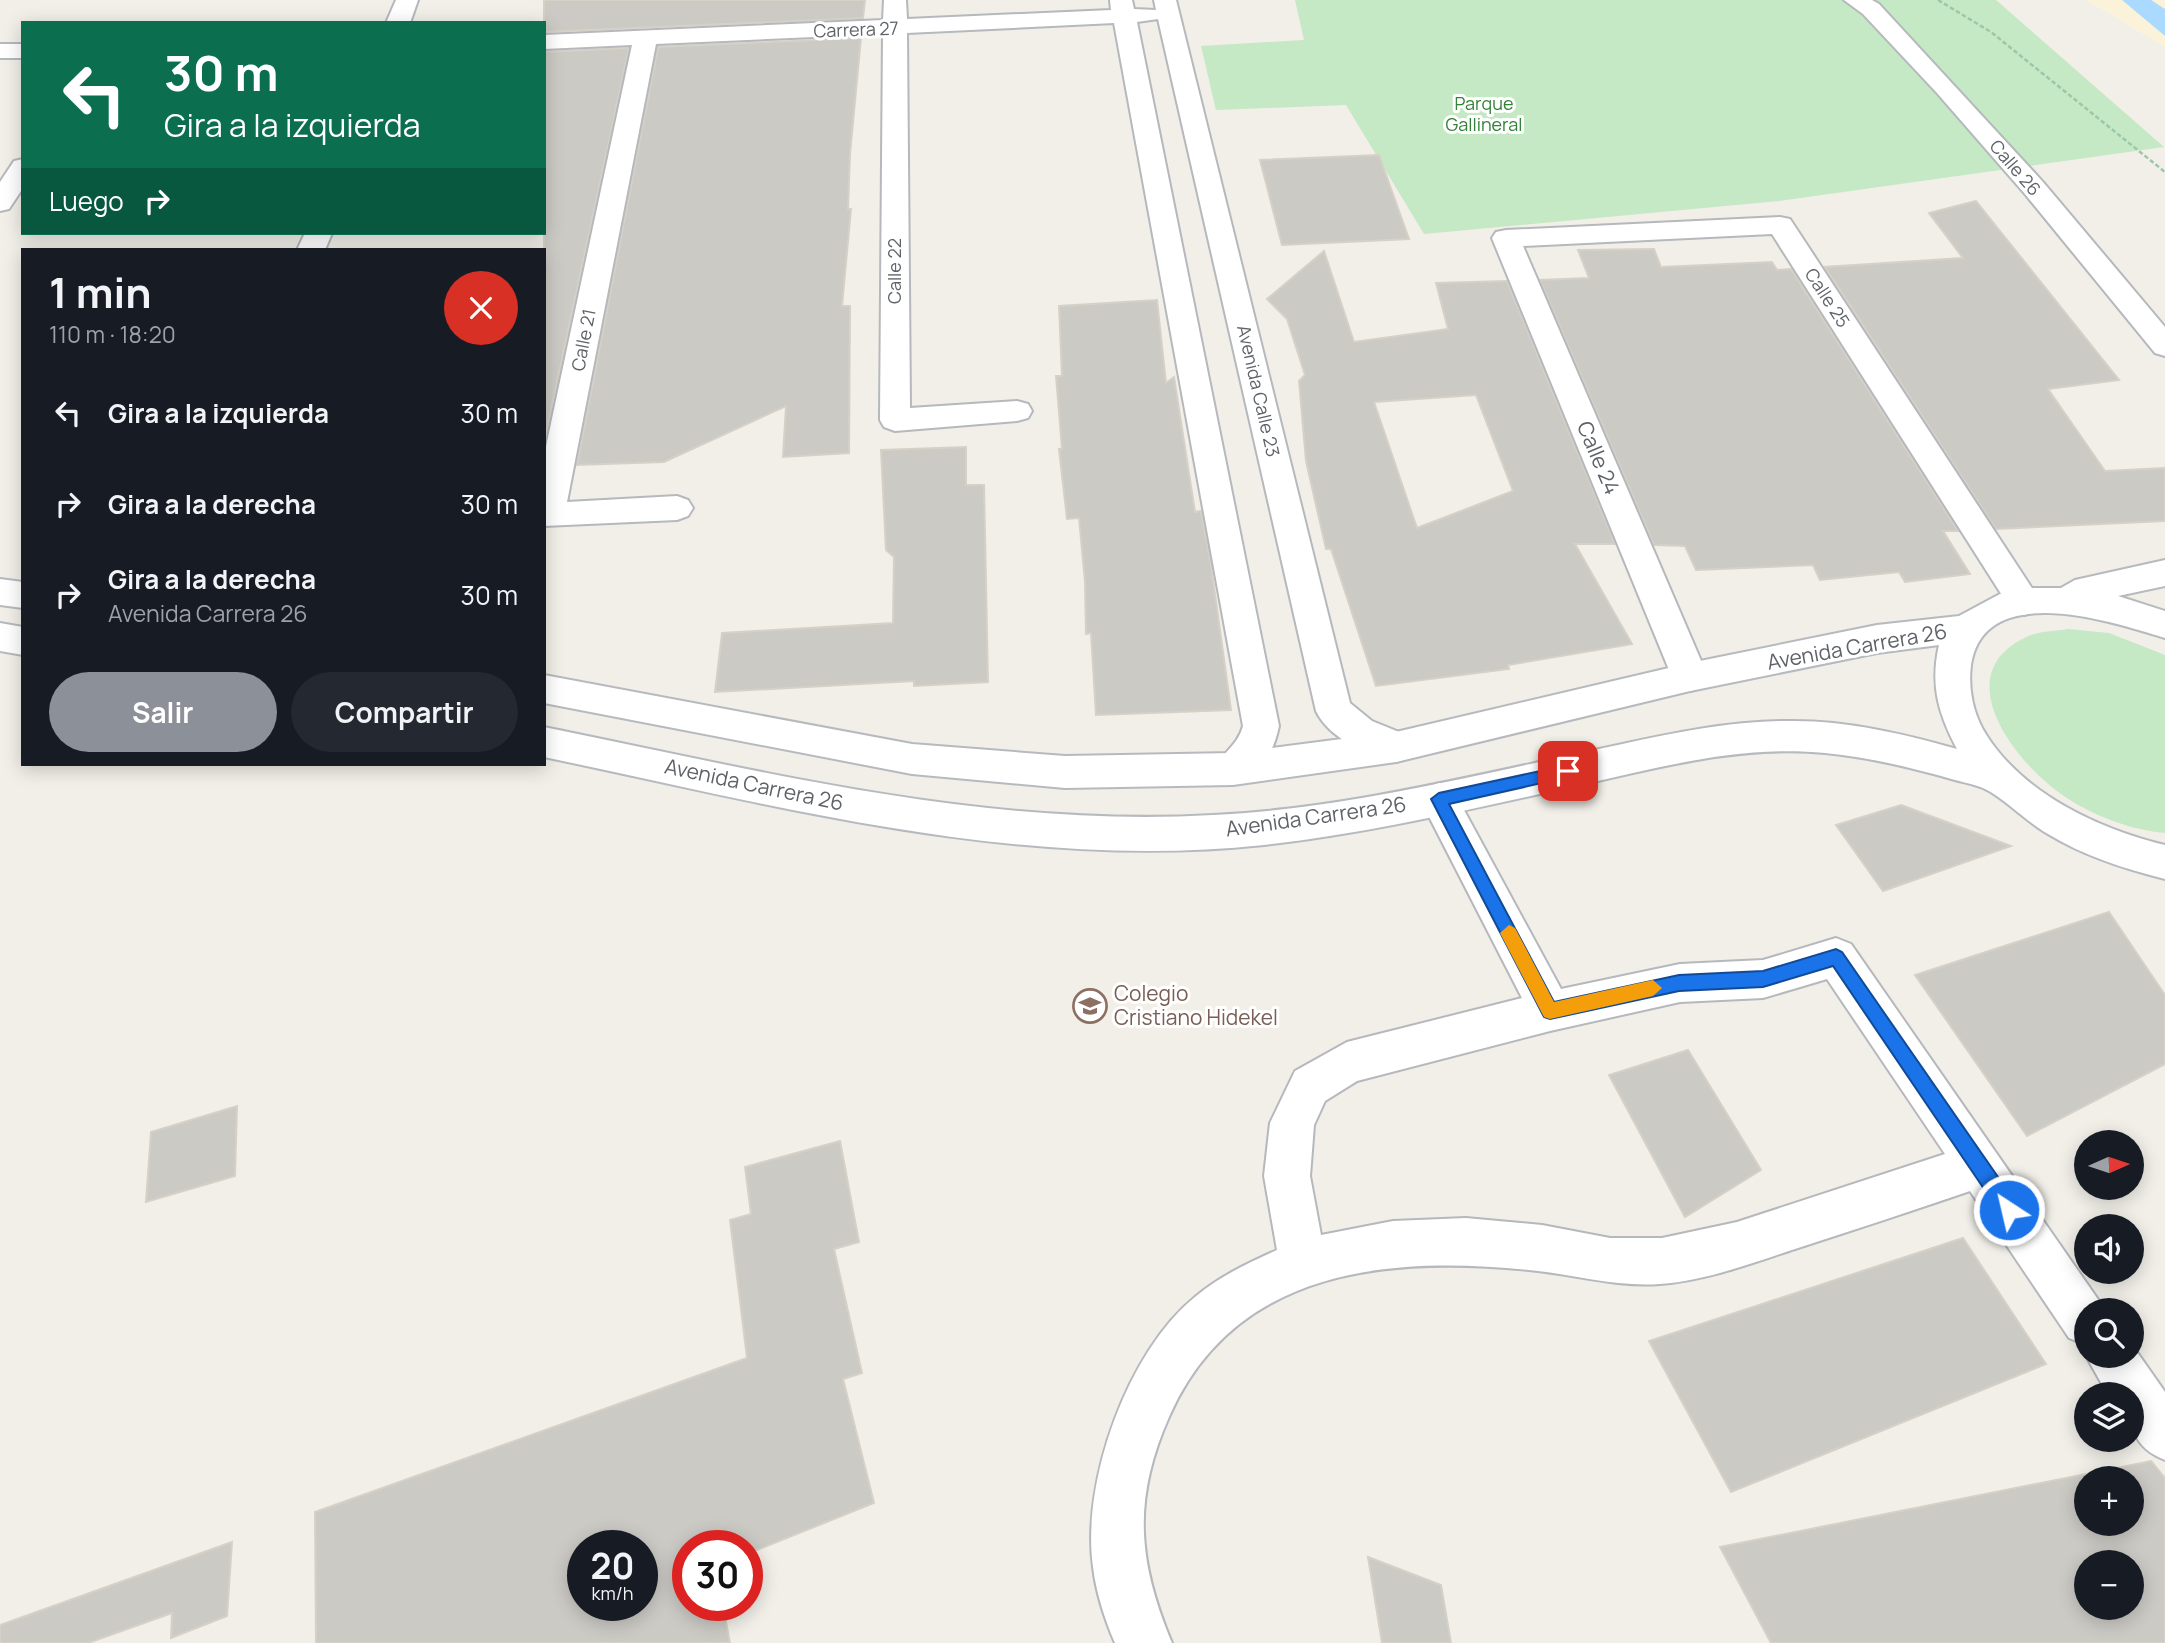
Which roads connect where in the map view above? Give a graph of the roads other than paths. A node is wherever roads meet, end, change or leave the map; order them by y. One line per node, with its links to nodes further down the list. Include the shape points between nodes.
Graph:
1 (407, 0): 6 (street)
2 (895, 0): 7 (street, Calle 22)
3 (1856, 0): 15 (street, Calle 26, via 1871,9 1946,89)
4 (1167, 7): 5 (street, Carrera 27); 29 (street, Avenida Calle 23, via 1334,711 1359,732)
5 (1122, 8): 7 (street, Carrera 27); 30 (street, via 1261,726 1256,748)
6 (399, 21)
7 (894, 28): 8 (street, Carrera 27); 16 (street, Calle 22, via 895,420)
8 (645, 39): 9 (street, Carrera 27); 17 (street, Calle 21, via 548,515)
9 (546, 43)
10 (0, 51): 11 (street)
11 (21, 51)
12 (21, 170): 13 (street)
13 (0, 203)
14 (1506, 238): 21 (street, Calle 25, via 1780,225); 26 (street, Calle 24)
15 (2165, 346)
16 (1017, 411)
17 (677, 508)
18 (2165, 573): 21 (street)
19 (0, 592): 20 (street)
20 (21, 595)
21 (2037, 600): 22 (street, via 2114,606); 23 (street, via 1984,616)
22 (2165, 625)
23 (1970, 628): 26 (street, Avenida Carrera 26, via 1877,639); 31 (street, via 1951,663 1954,706 1972,742)
24 (0, 637): 25 (street)
25 (21, 641)
26 (1689, 677): 29 (street, Avenida Carrera 26)
27 (546, 689): 30 (street, Avenida Carrera 26, via 924,760 1065,772)
28 (546, 742): 32 (street, Avenida Carrera 26, via 894,814 1072,833 1213,832 1297,824)
29 (1396, 747): 30 (street, Avenida Carrera 26)
30 (1233, 769)
31 (2000, 778): 32 (street, Avenida Carrera 26, via 1911,751 1840,739 1770,736 1696,744); 33 (street, via 2058,823)
32 (1439, 799): 34 (street)
33 (2161, 865)
34 (1550, 1011): 35 (street, via 1679,983 1763,979 1836,957); 36 (street, via 1347,1063 1310,1086 1292,1122 1287,1176)
35 (1979, 1166): 36 (street, via 1737,1245 1662,1261 1610,1261 1542,1248 1466,1241 1393,1244); 37 (street)
36 (1303, 1262): 40 (street, via 1251,1286 1210,1315 1166,1366 1136,1433 1119,1494 1119,1566 1135,1626)
37 (2074, 1304)
38 (2118, 1368): 39 (street)
39 (2165, 1436)
40 (1145, 1643)

